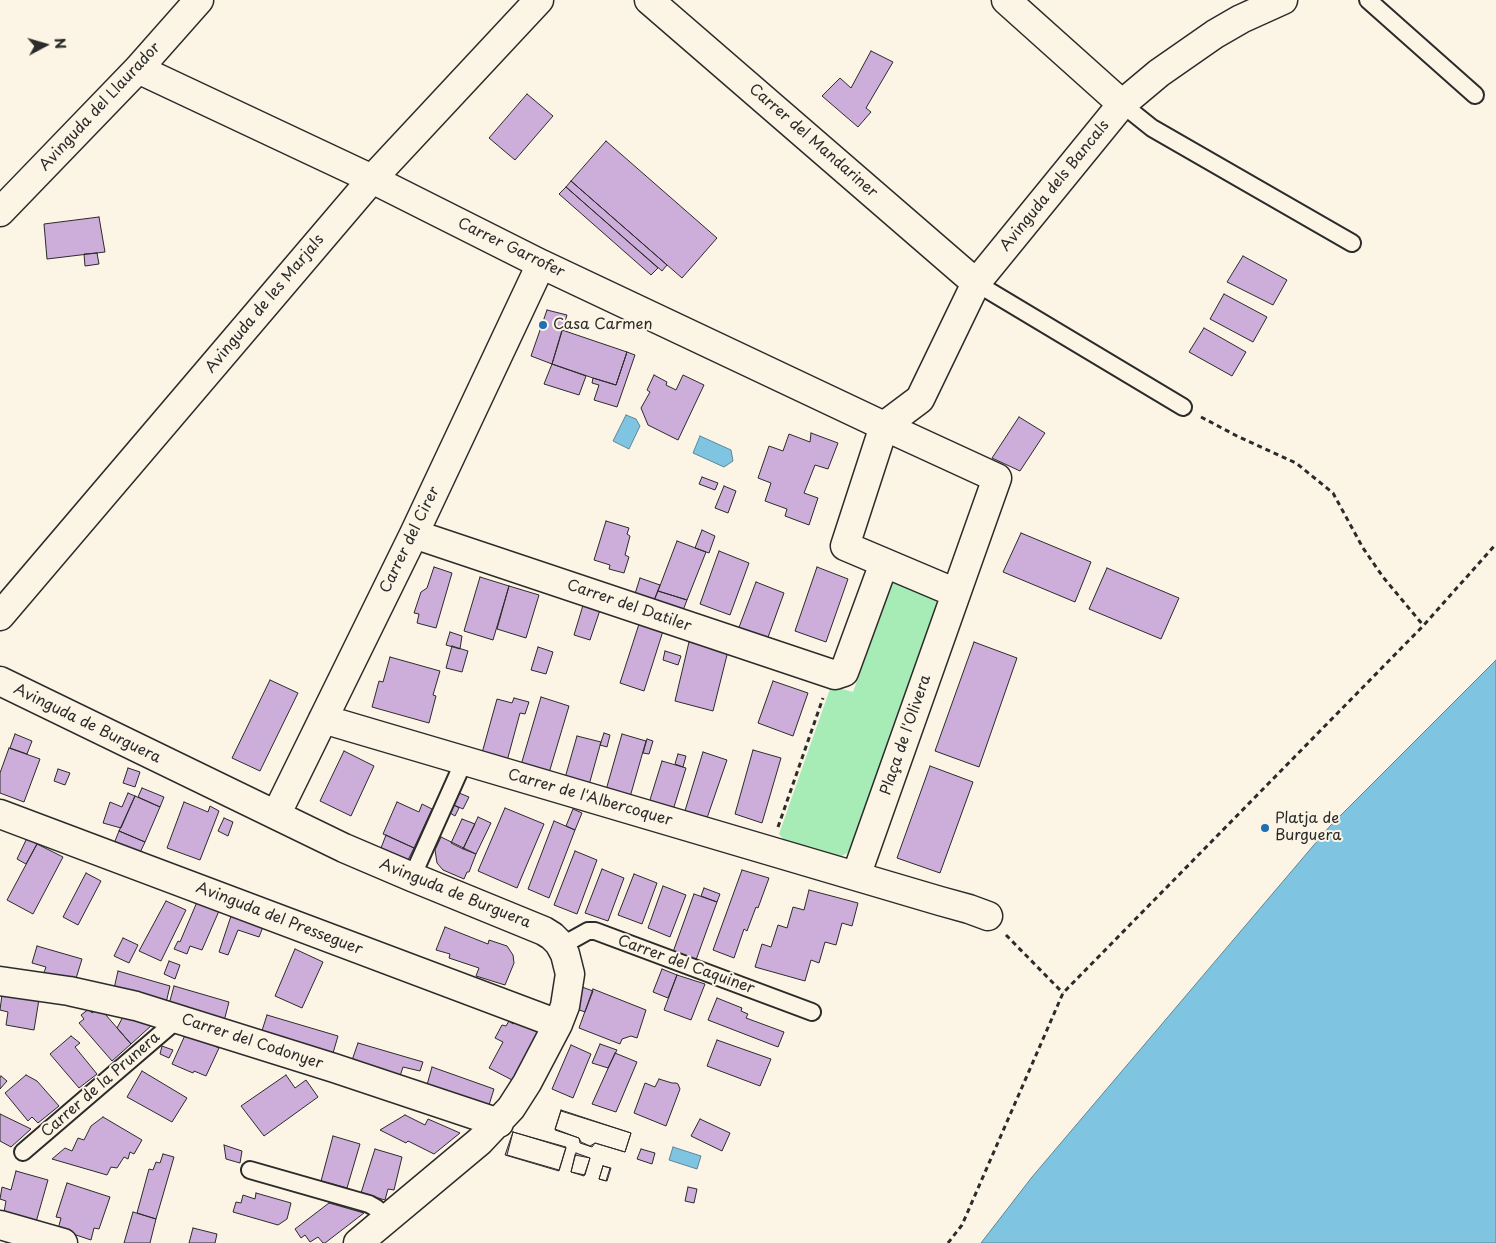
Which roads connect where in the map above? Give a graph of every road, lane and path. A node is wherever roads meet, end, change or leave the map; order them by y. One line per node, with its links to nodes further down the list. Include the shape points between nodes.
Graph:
1 (199, 0): 7 (street, Avinguda del Llaurador)
2 (539, 0): 10 (street, Avinguda de les Marjals)
3 (649, 0): 14 (street, Carrer del Mandariner)
4 (1006, 0): 9 (street)
5 (1283, 0): 9 (street, Avinguda dels Bancals, via 1215,34 1159,73)
6 (1368, 0): 8 (lane)
7 (138, 69): 10 (street, Carrer Garrofer); 11 (street, Avinguda del Llaurador)
8 (1475, 95)
9 (1122, 104): 12 (lane, via 1152,128); 14 (street, Avinguda dels Bancals)
10 (372, 179): 13 (street, Carrer Garrofer); 21 (street, Avinguda de les Marjals)
11 (0, 212)
12 (1352, 243)
13 (541, 264): 16 (street, Carrer Garrofer); 17 (street, Carrer del Cirer)
14 (976, 283): 15 (lane); 16 (street, Avinguda dels Bancals, via 920,399)
15 (1183, 407): 22 (path, via 1296,463 1334,493 1363,548)
16 (884, 426): 19 (street, via 846,546); 20 (street, Plaça de l'Olivera, via 997,478)
17 (414, 534): 23 (street, Carrer del Datiler); 25 (street, Carrer del Cirer)
18 (1496, 544): 22 (path)
19 (884, 563): 20 (street); 23 (street)
20 (956, 593): 30 (street, Plaça de l'Olivera)
21 (0, 616)
22 (1423, 626): 35 (path)
23 (838, 673): 29 (path)
24 (0, 682): 28 (street, Avinguda de Burguera)
25 (323, 719): 26 (street, Carrer de l'Albercoquer); 28 (street, Carrer del Cirer)
26 (464, 761): 29 (street, Carrer de l'Albercoquer); 31 (lane)
27 (0, 814): 38 (street, Avinguda del Presseguer)
28 (276, 815): 31 (street, Avinguda de Burguera)
29 (770, 851): 30 (street, Carrer de l'Albercoquer)
30 (856, 876): 32 (street, Carrer de l'Albercoquer)
31 (412, 877): 33 (street, Avinguda de Burguera, via 544,931)
32 (988, 916): 35 (path)
33 (560, 946): 36 (lane, Carrer del Caquiner, via 588,931 595,931); 38 (street, Avinguda de Burguera, via 568,963 570,981)
34 (0, 981): 37 (street, Carrer del Codonyer, via 102,998)
35 (1063, 993): 46 (path, via 962,1225)
36 (812, 1012)
37 (178, 1019): 39 (street, Carrer del Codonyer); 40 (lane, Carrer de la Prunera)
38 (558, 1024): 39 (street, Avinguda de Burguera, via 527,1083)
39 (499, 1123): 42 (street, Avinguda de Burguera)
40 (23, 1152)
41 (250, 1170): 42 (lane, via 369,1204)
42 (388, 1219): 45 (street, Avinguda de Burguera)
43 (0, 1224): 44 (street)
44 (63, 1243)
45 (358, 1243)
46 (948, 1243)

